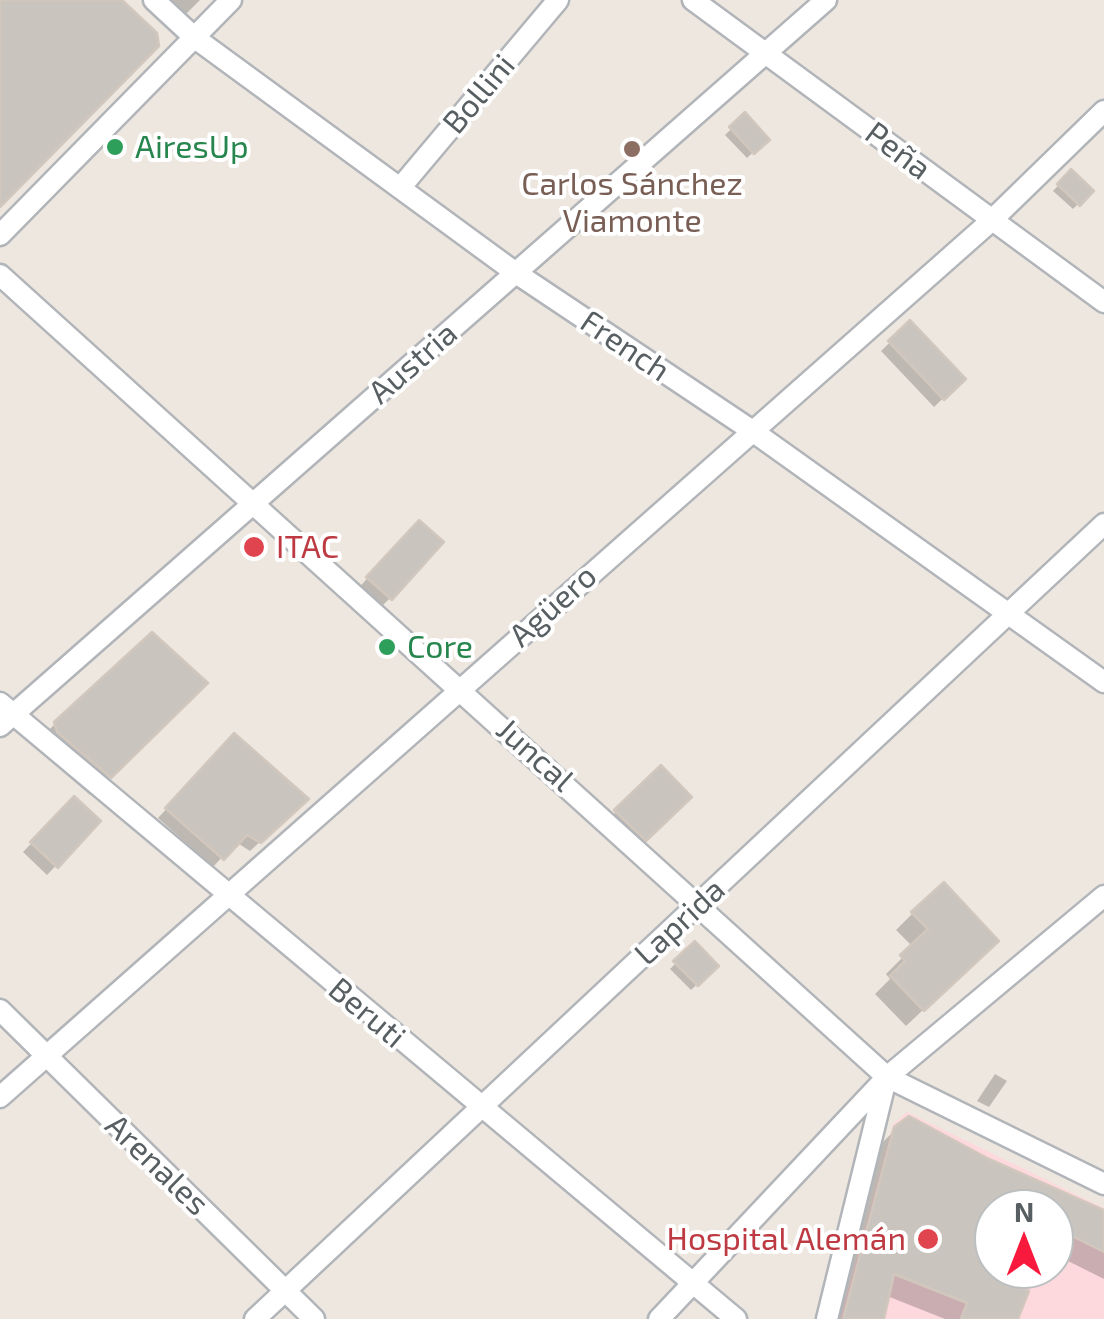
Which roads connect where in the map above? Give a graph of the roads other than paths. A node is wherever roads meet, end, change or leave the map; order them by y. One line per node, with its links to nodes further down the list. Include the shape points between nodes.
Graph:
1 (154, 0): 6 (street, French)
2 (231, 0): 6 (street)
3 (558, 0): 9 (street, Bollini)
4 (693, 0): 7 (street, Peña)
5 (826, 0): 7 (street, Austria)
6 (195, 38): 9 (street, French); 11 (street)
7 (767, 54): 10 (street, Peña); 12 (street, Austria)
8 (1104, 111): 10 (street, Agüero)
9 (400, 188): 12 (street, French)
10 (991, 220): 14 (street, Peña); 15 (street, Agüero)
11 (0, 234)
12 (516, 273): 15 (street, French); 16 (street, Austria)
13 (0, 275): 16 (street, Juncal)
14 (1104, 302)
15 (750, 430): 18 (street, French); 20 (street, Agüero)
16 (254, 502): 20 (street, Juncal); 21 (street, Austria)
17 (1104, 524): 18 (street, Laprida)
18 (1010, 613): 19 (street, French); 24 (street, Laprida)
19 (1104, 682)
20 (460, 689): 22 (street, Agüero); 24 (street, Juncal)
21 (4, 714): 22 (street, Beruti)
22 (226, 896): 26 (street, Agüero); 29 (street, Beruti)
23 (1104, 896): 27 (street)
24 (700, 904): 27 (street, Juncal); 29 (street, Laprida)
25 (0, 1010): 26 (street, Arenales)
26 (46, 1056): 28 (street, Agüero); 34 (street, Arenales)
27 (887, 1077): 30 (street); 31 (street); 32 (street, Juncal)
28 (0, 1097)
29 (480, 1106): 33 (street, Beruti); 34 (street, Laprida)
30 (833, 1135): 31 (street, via 855,1136); 33 (street)
31 (868, 1162): 39 (street)
32 (1104, 1184)
33 (693, 1283): 37 (street); 38 (street, Beruti)
34 (284, 1290): 35 (street, Laprida); 36 (street, Arenales)
35 (255, 1319)
36 (314, 1319)
37 (660, 1319)
38 (736, 1319)
39 (827, 1319)

